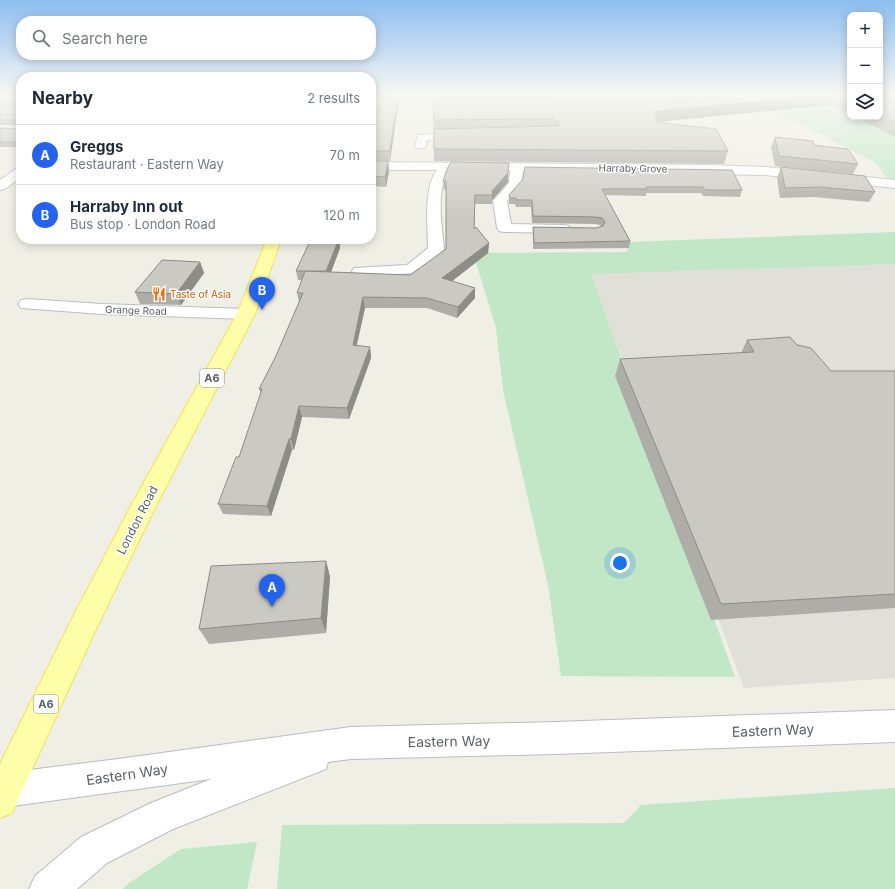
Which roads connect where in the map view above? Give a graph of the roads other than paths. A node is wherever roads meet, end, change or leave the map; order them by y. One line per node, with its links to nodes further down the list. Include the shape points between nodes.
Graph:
1 (475, 136): 2 (street, via 422,137)
2 (421, 146)
3 (376, 166): 4 (street, Harraby Grove)
4 (446, 167): 5 (street, Harraby Grove); 11 (street, via 438,177 434,204 436,249 411,270)
5 (517, 168): 7 (street, Harraby Grove, via 765,171); 9 (street, via 515,184 500,201 504,228)
6 (16, 175): 8 (street)
7 (895, 184)
8 (0, 186)
9 (580, 229)
10 (272, 244): 13 (main road, London Road / A6)
11 (360, 272)
12 (27, 304): 13 (street, Grange Road)
13 (246, 314): 16 (main road, London Road / A6, via 140,513)
14 (895, 726): 15 (street, Eastern Way)
15 (351, 742): 16 (street, Eastern Way); 17 (street, via 163,815 94,850)
16 (2, 794)
17 (48, 889)

